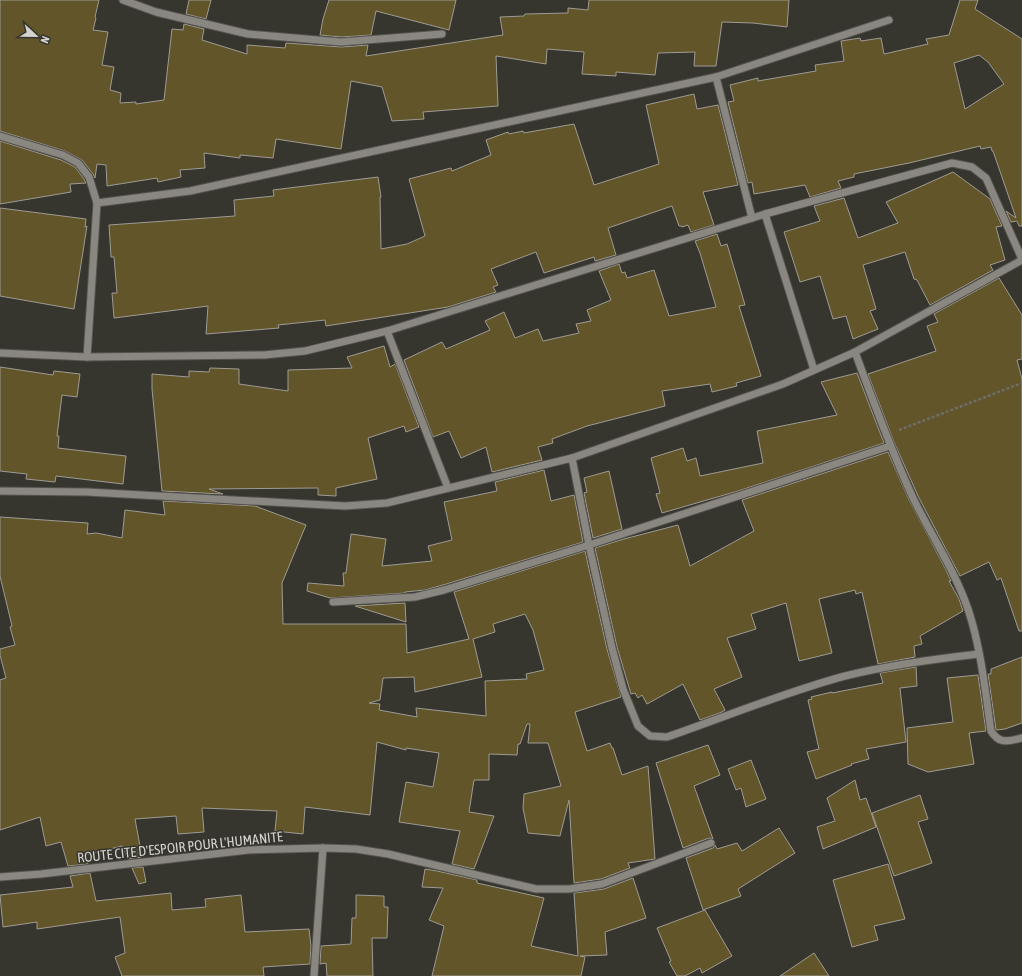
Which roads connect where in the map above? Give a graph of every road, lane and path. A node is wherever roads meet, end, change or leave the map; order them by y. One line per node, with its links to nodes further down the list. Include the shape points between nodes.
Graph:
1 (124, 0): 3 (street, via 156,12 248,34 342,42)
2 (889, 20): 4 (street)
3 (442, 34)
4 (716, 77): 6 (street, via 190,191); 8 (street)
5 (0, 136): 6 (street, via 63,155 78,163 89,177)
6 (97, 203): 13 (street)
7 (765, 214): 8 (street); 9 (street, via 952,163 959,164 972,167 986,178); 14 (street)
8 (752, 218): 10 (street)
9 (1022, 259): 11 (street)
10 (387, 330): 13 (street, via 304,351 264,355); 19 (street)
11 (855, 352): 14 (street); 16 (street)
12 (0, 353): 13 (street)
13 (87, 357)
14 (814, 370): 18 (street, via 783,384)
15 (1022, 383): 16 (path)
16 (886, 436): 17 (street)
17 (890, 446): 21 (street); 23 (street, via 914,499 960,587 969,611)
18 (572, 458): 19 (street); 21 (street)
19 (448, 488): 20 (street, via 387,503 345,506 87,492)
20 (0, 491)
21 (589, 545): 22 (street, via 415,597); 23 (street, via 623,689 638,726 650,736 667,737 844,676 921,661)
22 (333, 602)
23 (979, 654): 24 (street, via 991,731 999,740)
24 (1022, 738)
25 (711, 843): 26 (street, ROUTE CITE D'ESPOIR POUR L'HUMANITE, via 602,884 569,889 536,889 388,854 356,849)
26 (323, 848): 27 (street, ROUTE CITE D'ESPOIR POUR L'HUMANITE, via 248,850); 28 (street)
27 (0, 877)
28 (314, 976)

